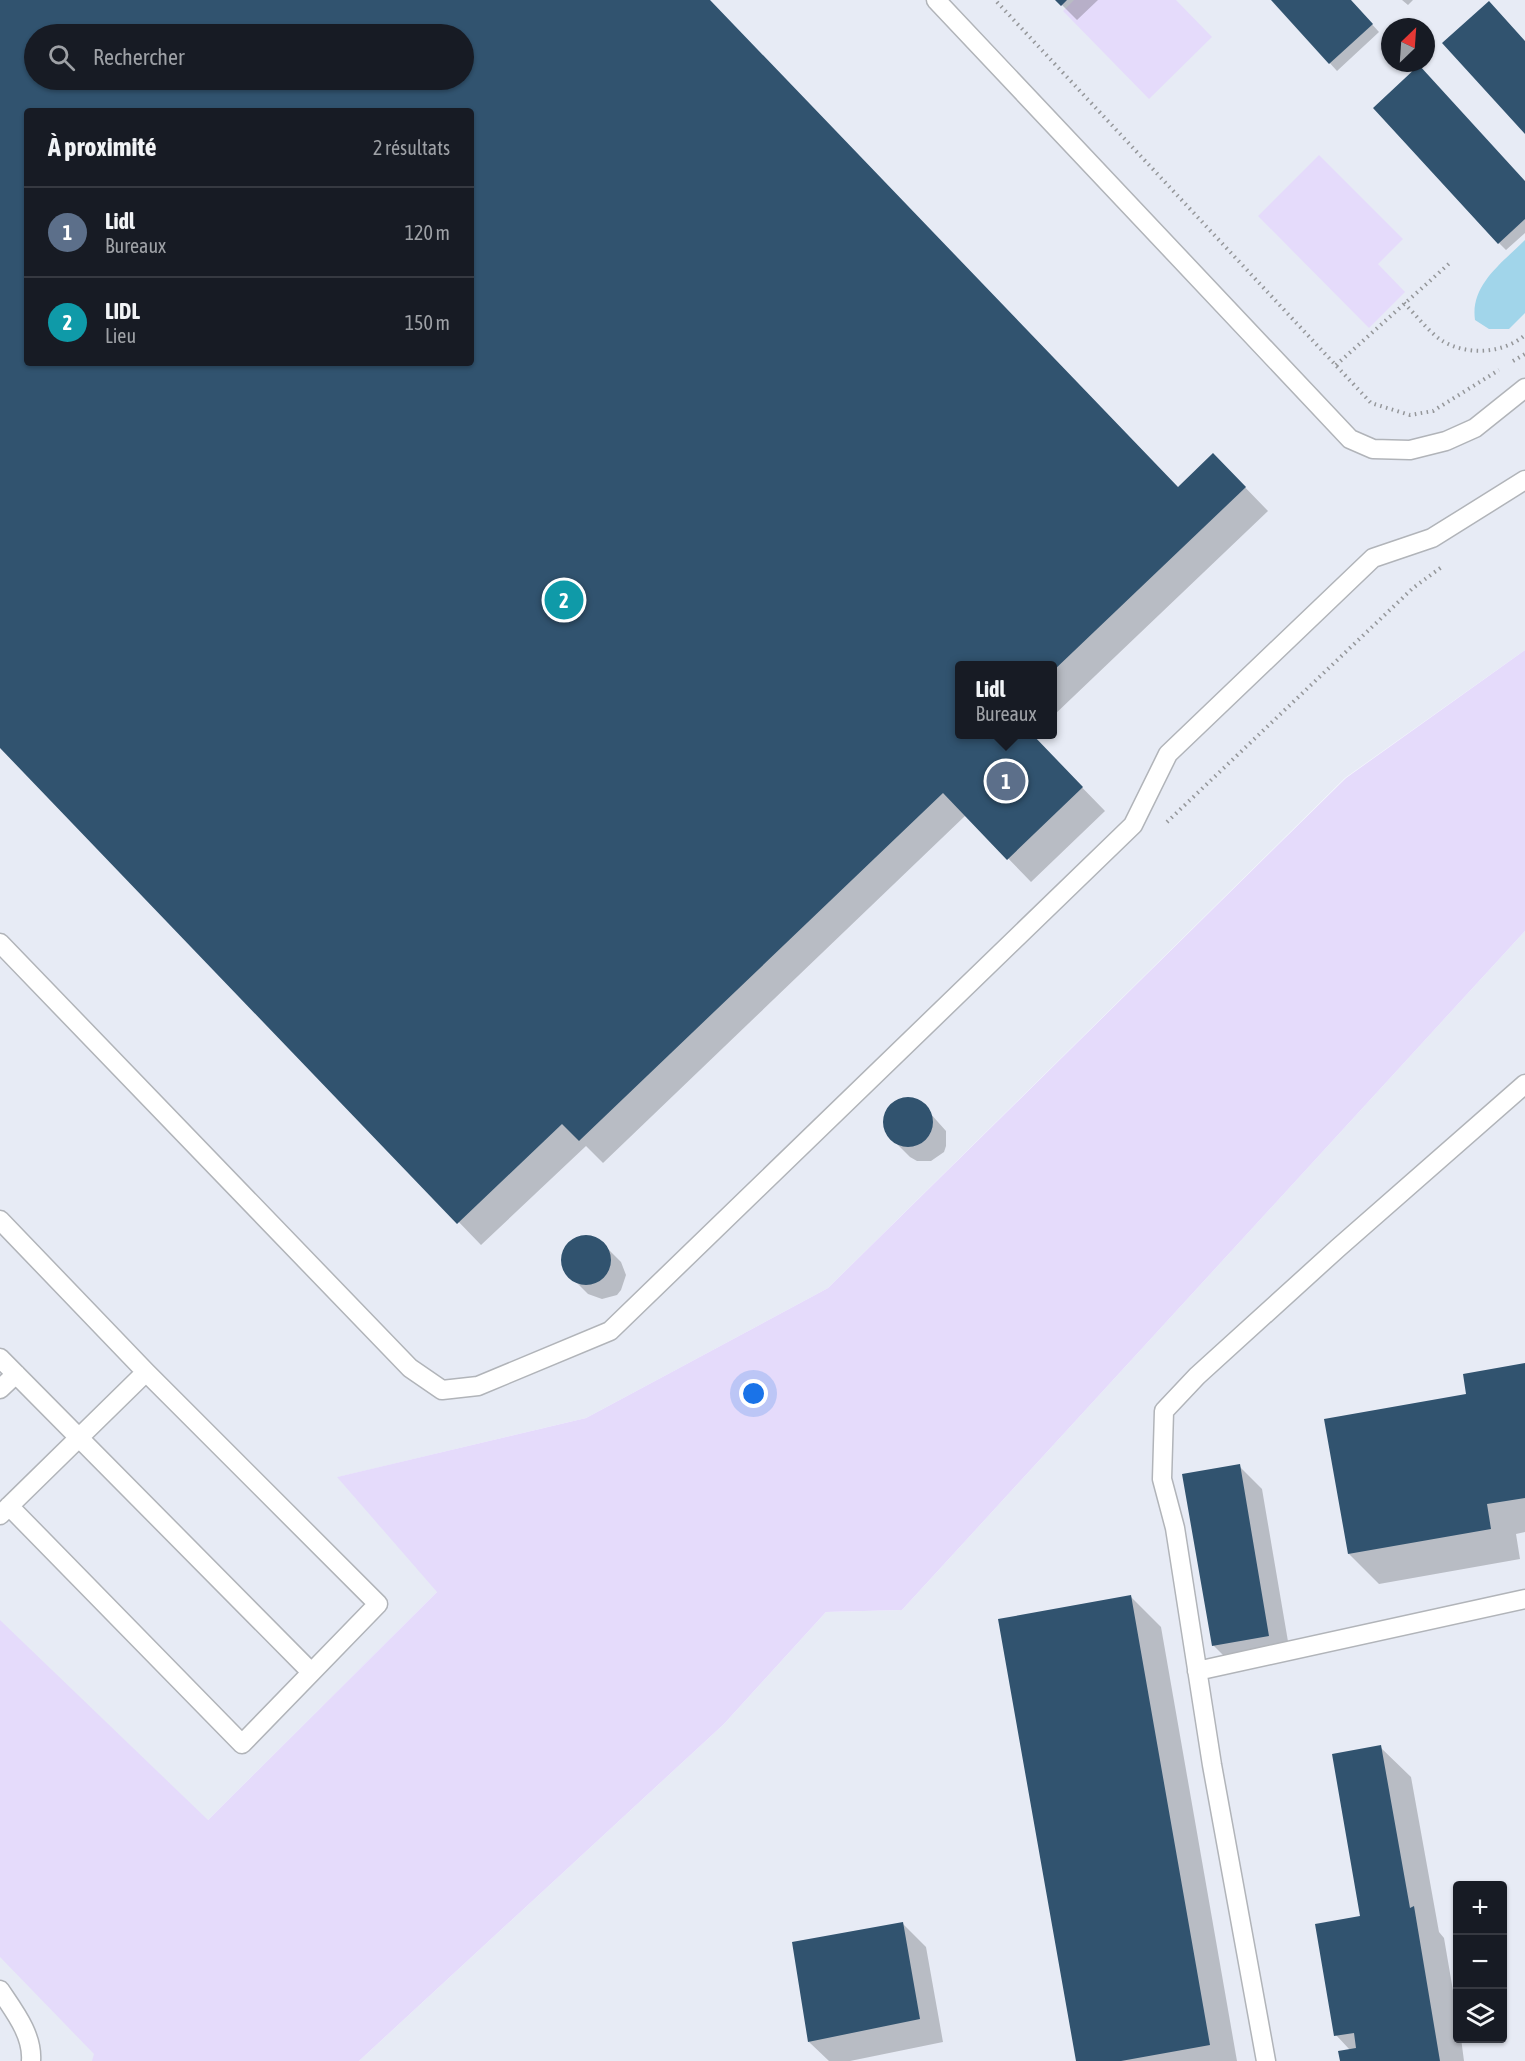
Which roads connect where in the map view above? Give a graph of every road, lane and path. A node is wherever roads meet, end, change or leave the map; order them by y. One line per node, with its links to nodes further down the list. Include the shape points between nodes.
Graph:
1 (936, 0): 8 (lane, via 1350,439 1373,449 1410,450 1446,441 1475,428)
2 (998, 2): 7 (path)
3 (1452, 261): 4 (path)
4 (1404, 303): 5 (path, via 1442,340 1476,352 1495,349); 7 (path)
5 (1525, 334)
6 (1525, 354): 7 (path, via 1433,411 1410,415 1371,403)
7 (1336, 365)
8 (1525, 388)
9 (1525, 480): 12 (lane, via 1432,538 1373,558 1168,753 1133,825 610,1331 478,1386 442,1390 410,1368)
10 (1447, 564): 11 (path, via 1413,588)
11 (1163, 826)
12 (0, 944)
13 (1525, 1084): 22 (lane, via 1329,1256 1164,1411 1162,1479 1175,1528)
14 (0, 1221): 16 (lane)
15 (0, 1358): 17 (lane)
16 (146, 1372): 19 (lane); 23 (lane, via 378,1604)
17 (16, 1374): 18 (lane); 19 (lane)
18 (0, 1389)
19 (79, 1438): 20 (lane); 23 (lane)
20 (5, 1511): 23 (lane, via 242,1744)
21 (1525, 1599): 22 (lane)
22 (1197, 1671): 26 (lane)
23 (311, 1672)
24 (0, 1990): 25 (lane, via 22,2022)
25 (31, 2061)
26 (1266, 2061)

